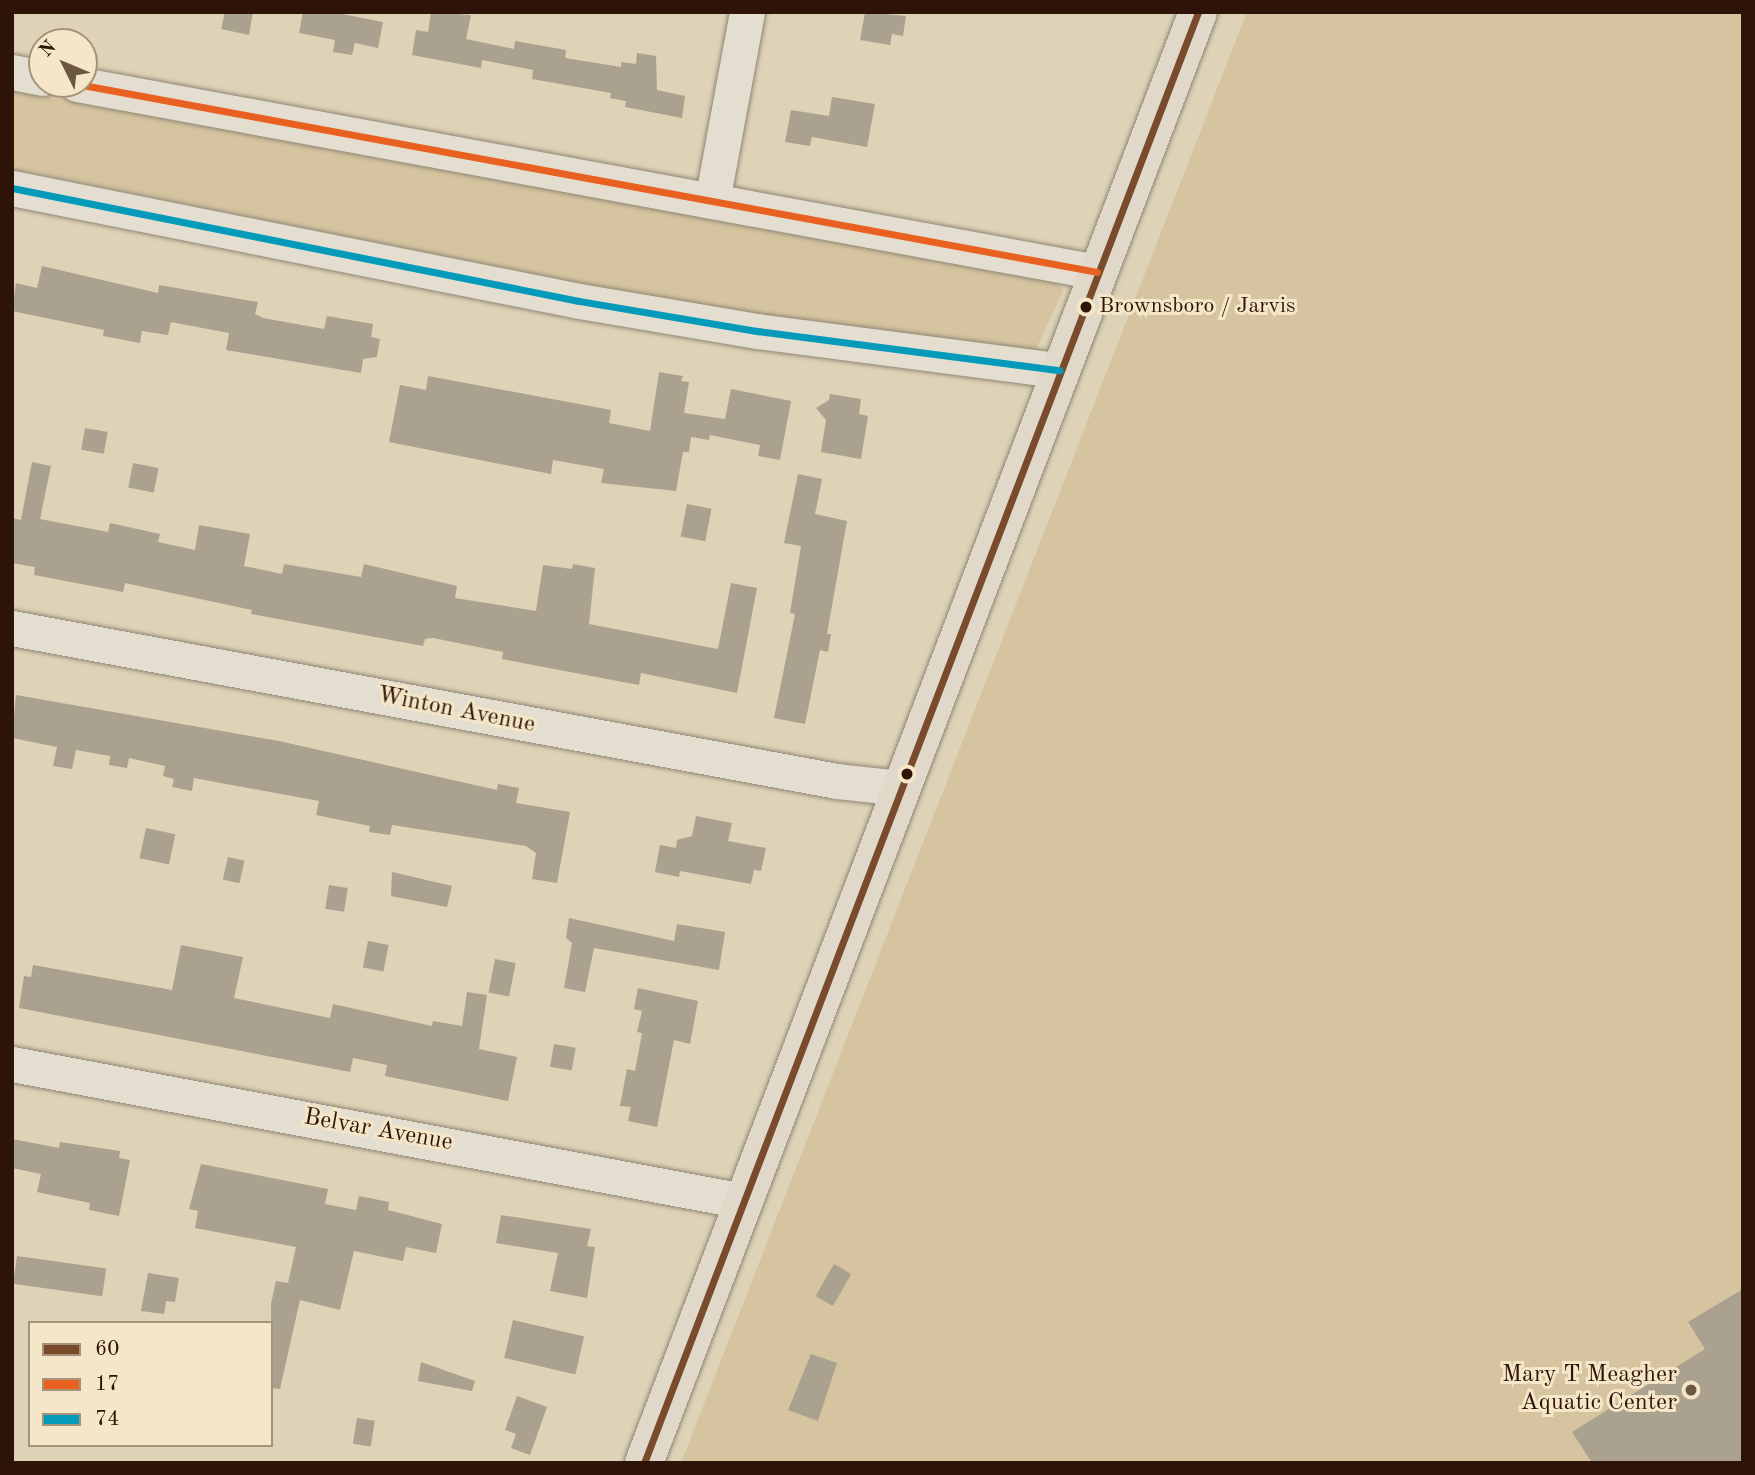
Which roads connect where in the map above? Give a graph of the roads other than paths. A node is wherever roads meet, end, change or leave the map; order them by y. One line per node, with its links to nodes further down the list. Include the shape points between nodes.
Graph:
1 (747, 12): 5 (street)
2 (1198, 12): 6 (main road)
3 (98, 88): 5 (street)
4 (12, 188): 7 (street, via 579,301 757,331)
5 (712, 201): 6 (street)
6 (1097, 272): 7 (main road)
7 (1059, 370): 9 (main road)
8 (12, 628): 9 (street, Winton Avenue, via 823,779)
9 (901, 788): 11 (main road)
10 (12, 1064): 11 (street, Belvar Avenue)
11 (743, 1201): 12 (main road)
12 (644, 1463)

